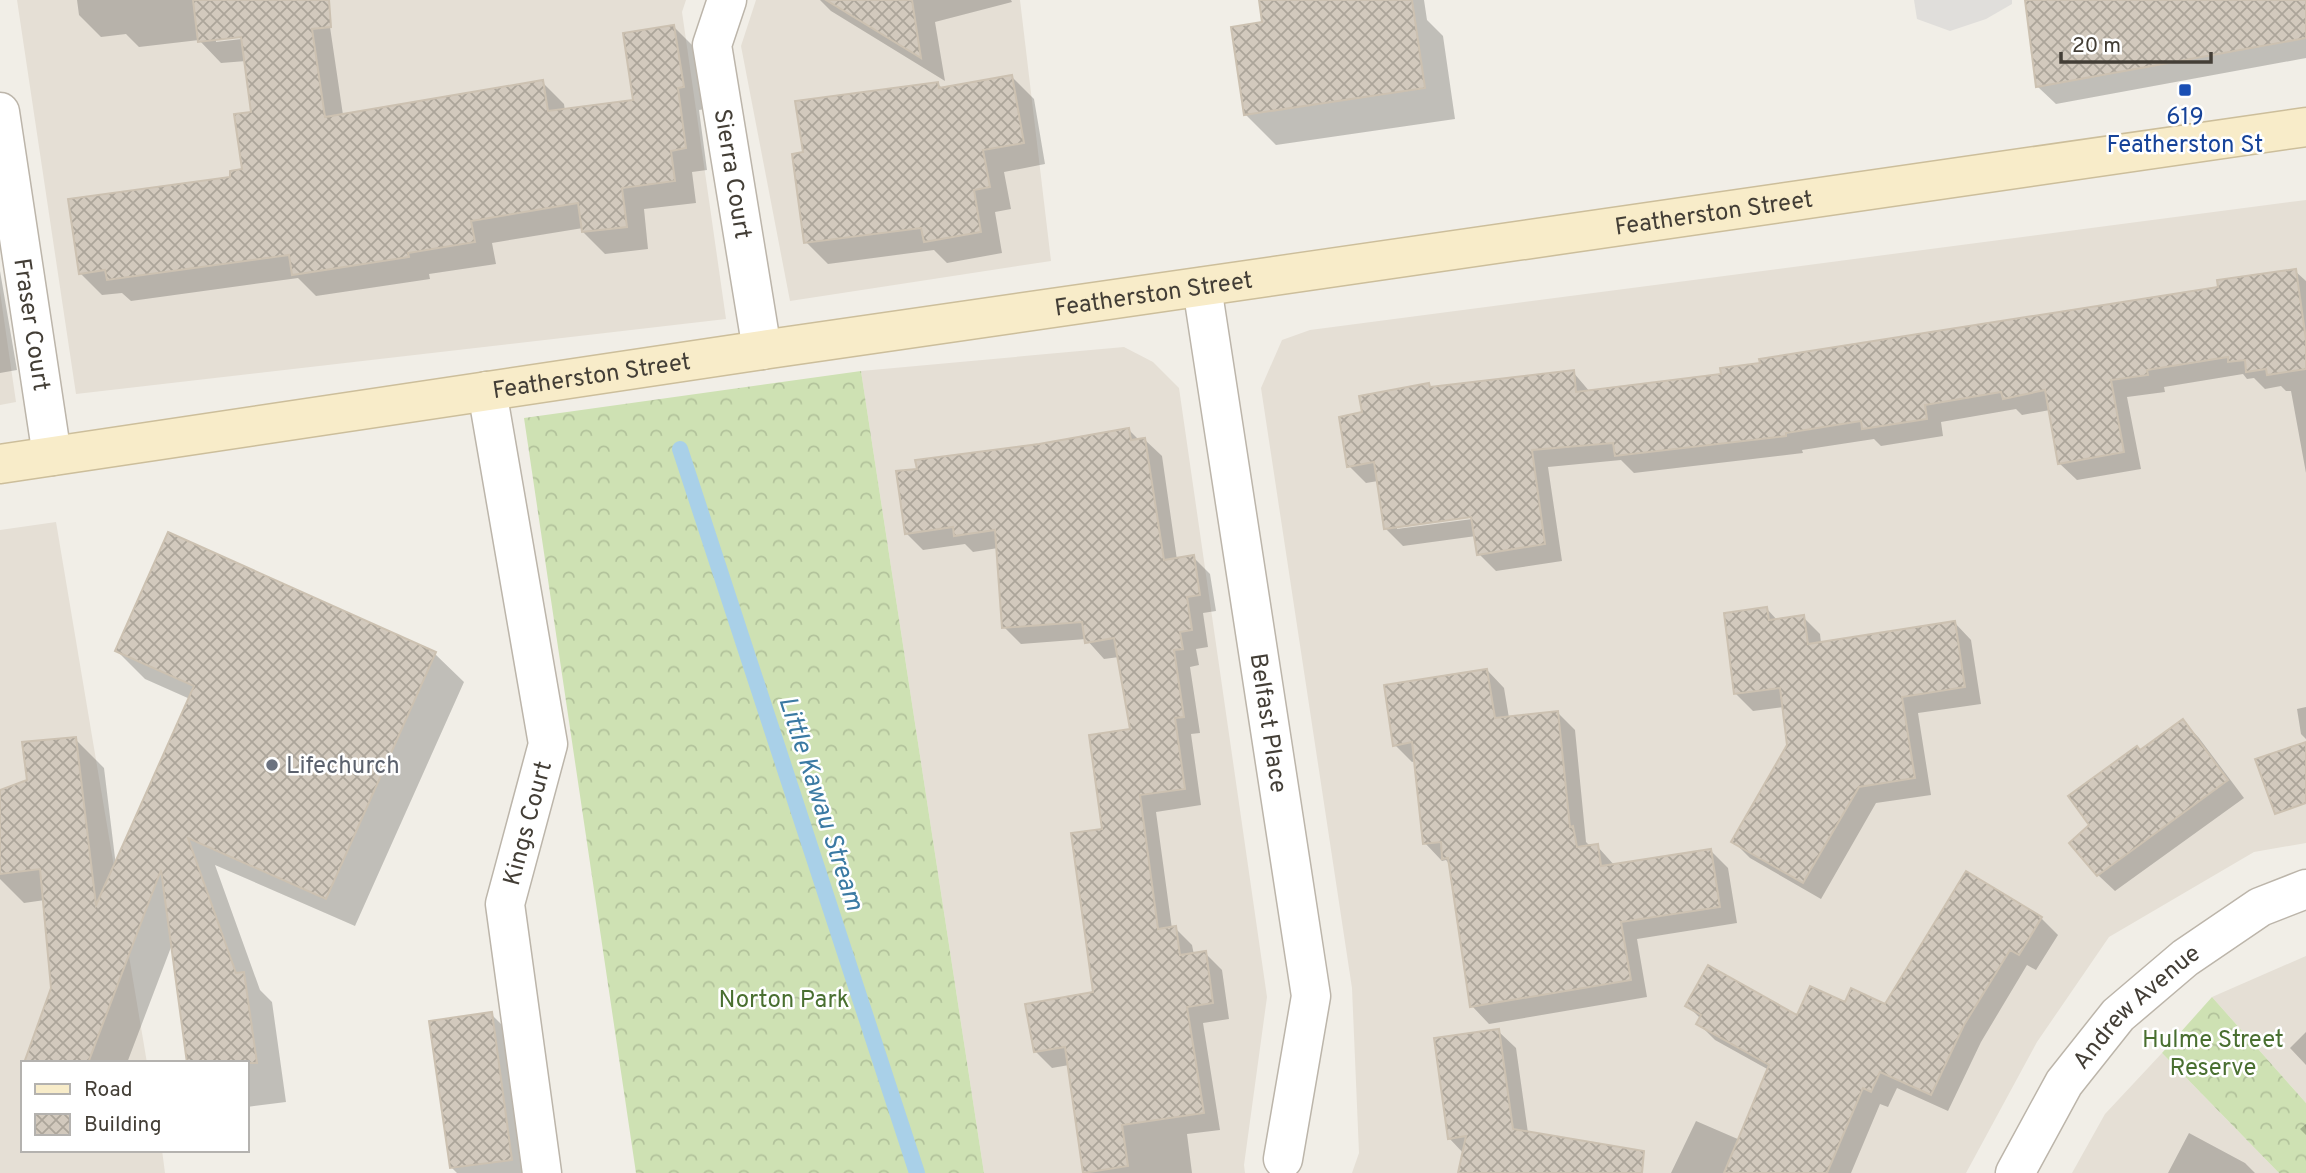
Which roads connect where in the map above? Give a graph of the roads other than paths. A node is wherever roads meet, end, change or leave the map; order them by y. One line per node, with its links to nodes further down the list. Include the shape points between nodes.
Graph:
1 (727, 0): 5 (street, Sierra Court, via 712,45)
2 (0, 112): 7 (street, Fraser Court)
3 (2306, 127): 4 (main road, Featherston Street)
4 (1202, 287): 5 (main road, Featherston Street); 10 (street, Belfast Place, via 1311,996)
5 (762, 350): 6 (main road, Featherston Street)
6 (487, 391): 7 (main road, Featherston Street); 11 (street, Kings Court, via 548,744 505,904)
7 (52, 456): 8 (main road, Featherston Street)
8 (0, 464)
9 (2306, 889): 12 (street, Andrew Avenue, via 2260,907 2196,950 2118,1015 2064,1083)
10 (1283, 1158)
11 (542, 1173)
12 (2015, 1173)

